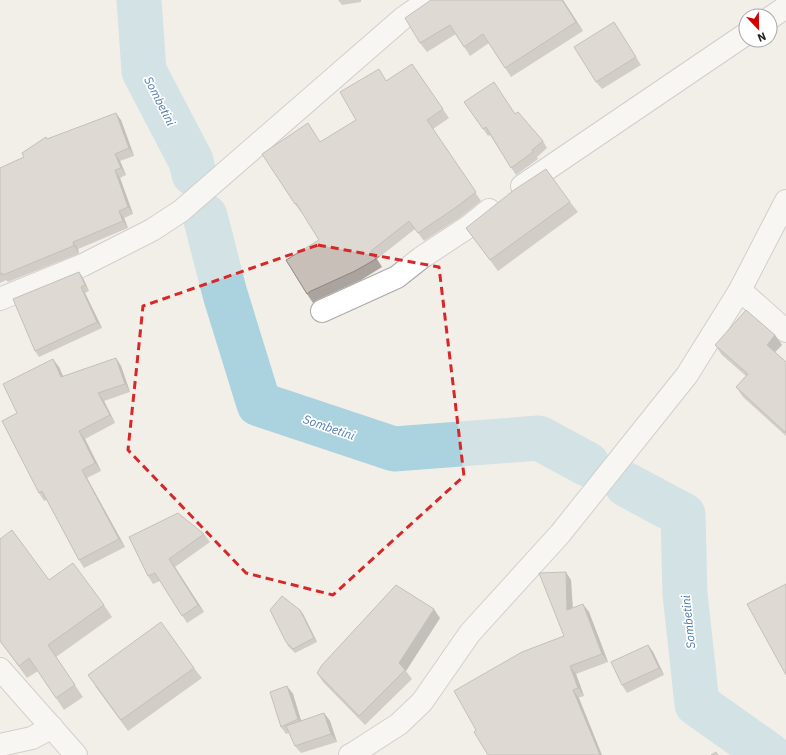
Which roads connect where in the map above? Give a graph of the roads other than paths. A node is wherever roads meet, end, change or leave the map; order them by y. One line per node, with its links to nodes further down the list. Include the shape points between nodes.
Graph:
1 (429, 0): 5 (street, via 403,18 181,211 152,230 83,265)
2 (738, 39): 6 (street, via 505,198 396,277)
3 (786, 200): 4 (street)
4 (740, 290): 7 (street); 12 (street, via 687,375 560,534 470,633 422,702 399,724)
5 (0, 299)
6 (322, 311)
7 (786, 331)
8 (0, 669): 9 (street)
9 (52, 727): 10 (street, via 32,738); 11 (street)
10 (0, 745)
11 (76, 755)
12 (350, 755)

